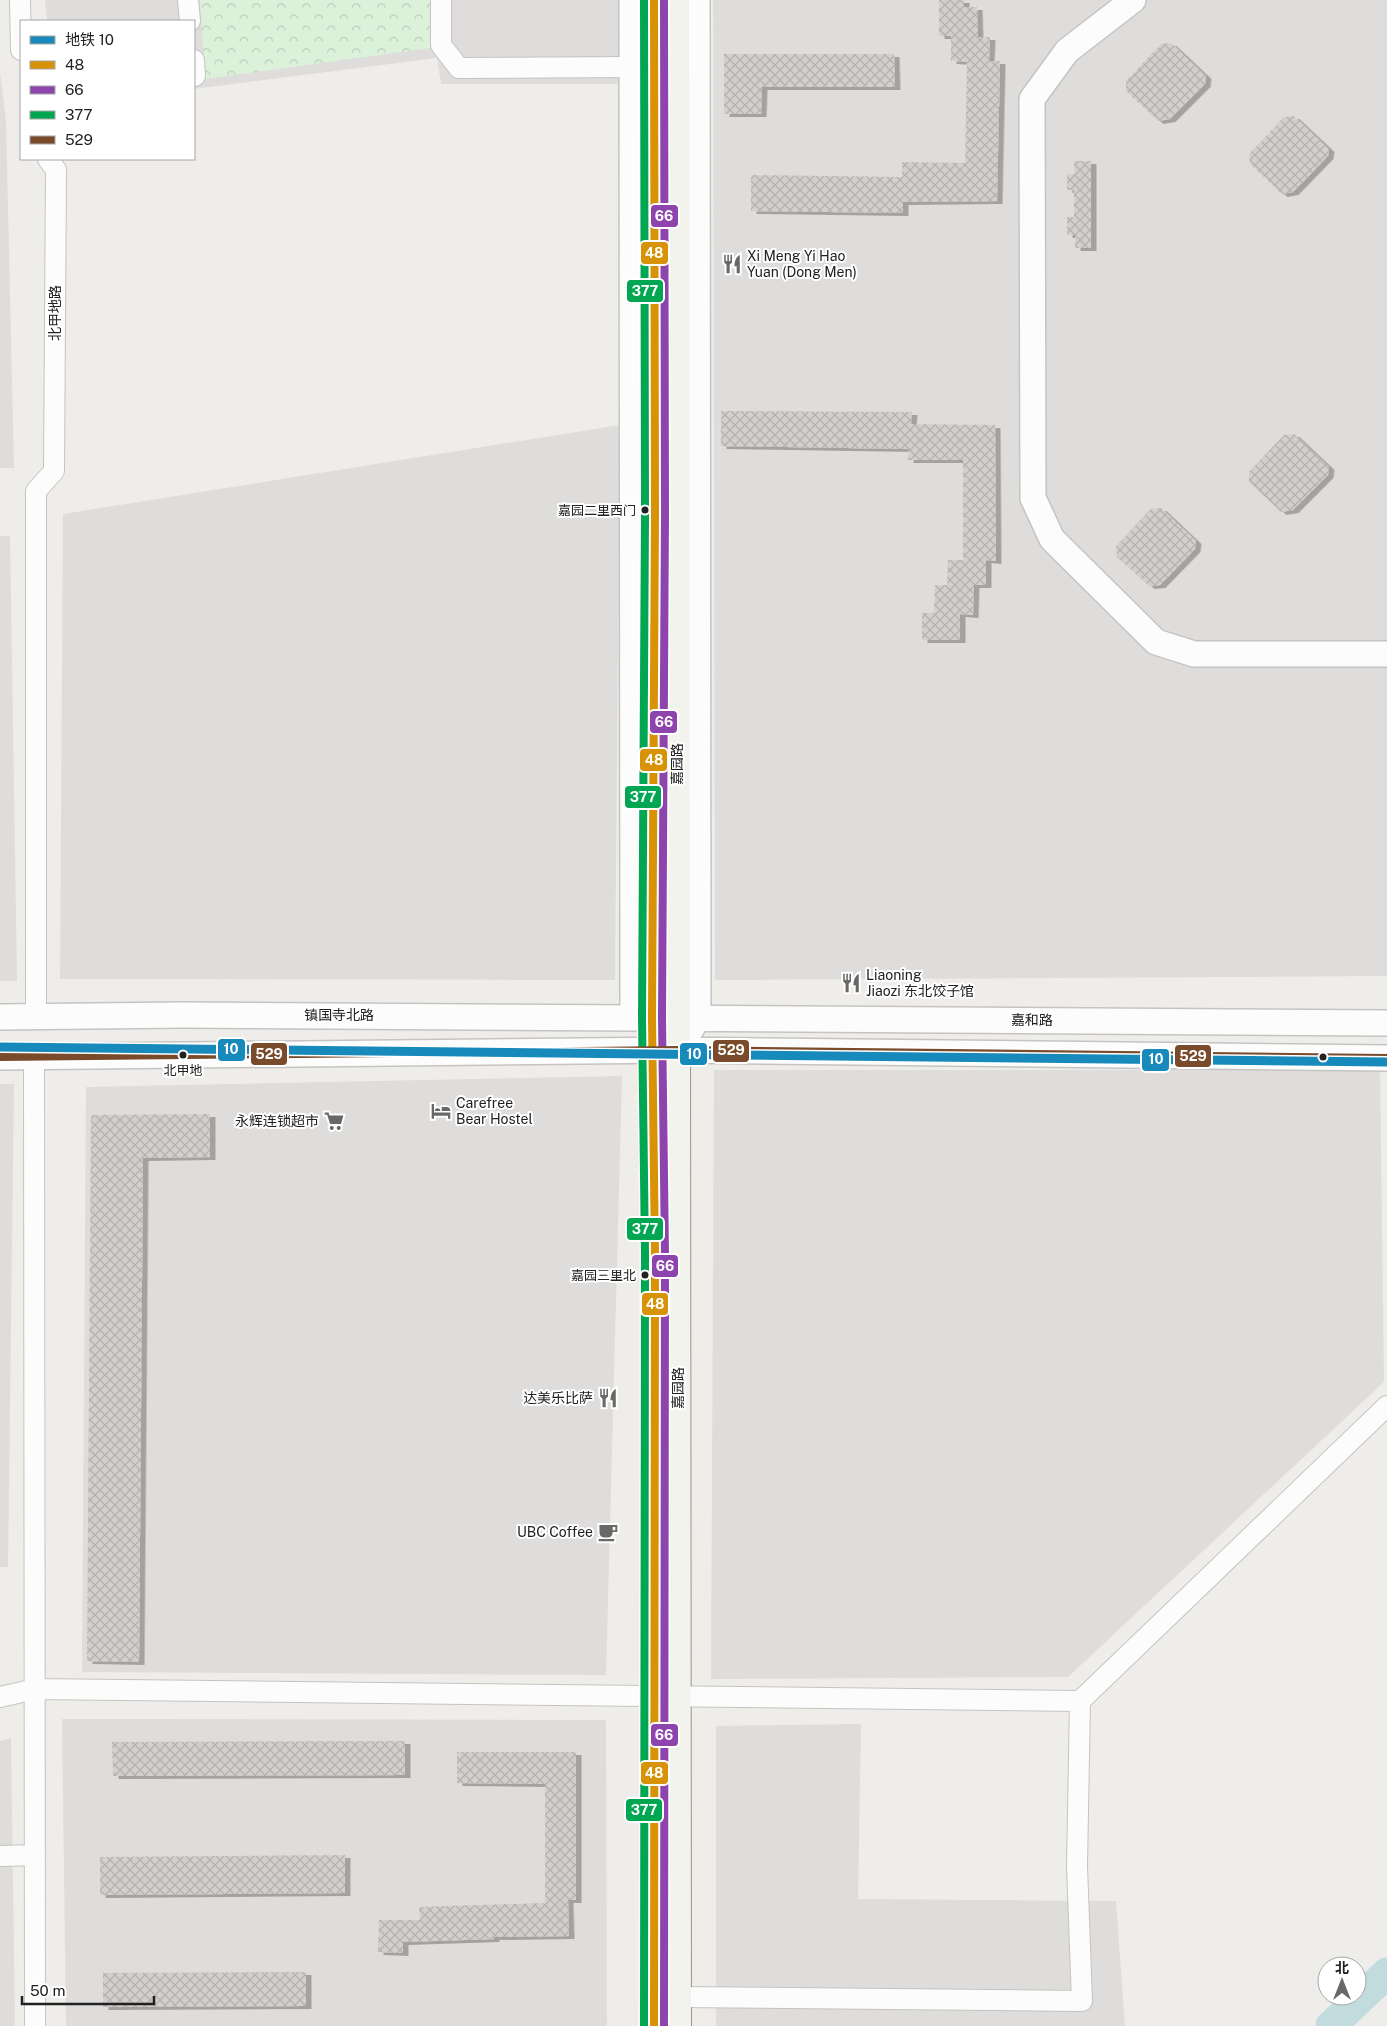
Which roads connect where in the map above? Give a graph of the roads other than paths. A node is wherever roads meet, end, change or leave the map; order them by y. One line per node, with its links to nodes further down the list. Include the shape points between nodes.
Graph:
1 (20, 0): 9 (street)
2 (188, 0): 10 (street)
3 (441, 0): 11 (street, via 441,45 458,68)
4 (632, 0): 11 (street)
5 (654, 0): 16 (main road, 嘉园路, via 655,514)
6 (675, 0): 16 (main road, 嘉园路)
7 (697, 0): 16 (street)
8 (1133, 0): 13 (street, via 1067,50 1032,99 1033,498 1052,539 1156,642 1194,654)
9 (20, 20)
10 (190, 20)
11 (632, 67): 16 (street)
12 (49, 160): 15 (street, 北甲地路, via 56,170 54,471 36,491)
13 (1387, 654)
14 (0, 1017): 15 (street, 镇国寺北路)
15 (36, 1017): 16 (street, 镇国寺北路)
16 (665, 1017): 17 (street, 嘉和路); 18 (main road, 嘉园路)
17 (1387, 1023)
18 (665, 1050): 20 (street); 21 (street); 24 (main road, 嘉园路)
19 (0, 1058): 20 (street)
20 (34, 1058): 23 (street)
21 (1387, 1058)
22 (1387, 1406): 26 (street)
23 (35, 1689): 24 (street); 25 (street); 27 (street)
24 (664, 1695): 26 (street); 29 (main road, 嘉园路); 31 (main road, 嘉园路)
25 (0, 1697)
26 (1080, 1701): 29 (street, via 1077,1866 1082,2001)
27 (35, 1855): 28 (street); 30 (street)
28 (0, 1856)
29 (677, 1997): 32 (main road, 嘉园路)
30 (35, 2026)
31 (654, 2026)
32 (677, 2026)

